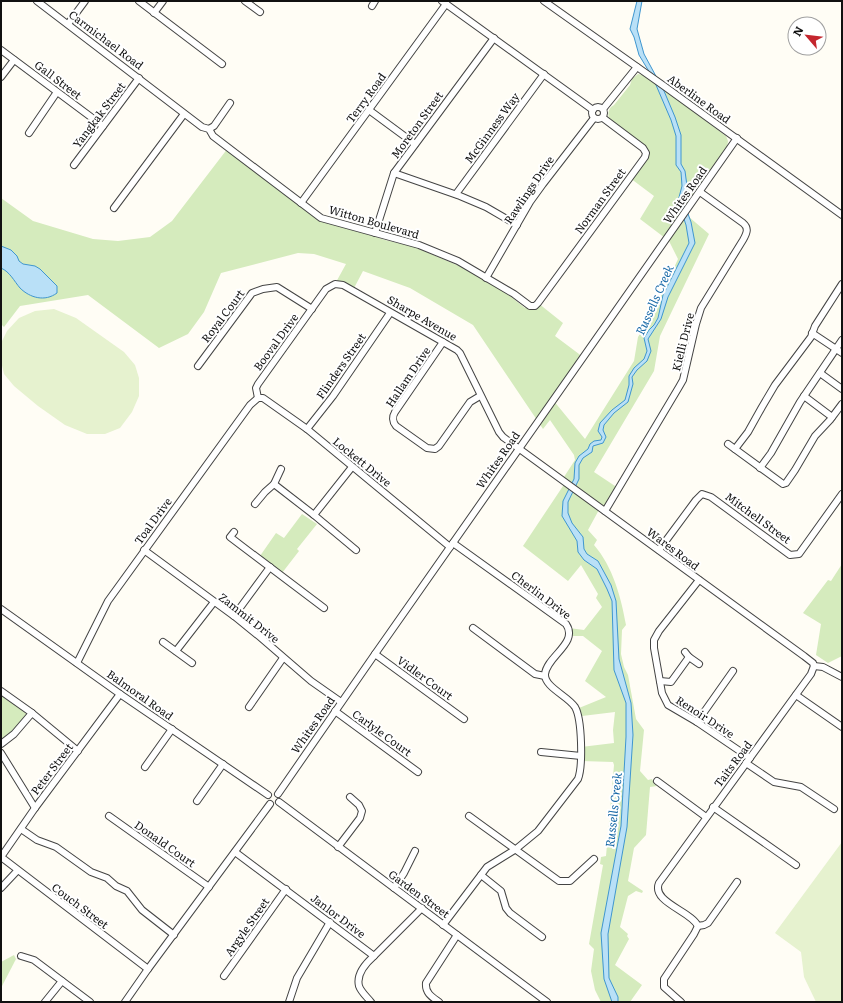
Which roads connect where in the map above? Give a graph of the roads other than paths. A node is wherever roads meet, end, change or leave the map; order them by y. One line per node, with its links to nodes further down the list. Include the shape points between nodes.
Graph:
1 (37, 1): 10 (street, Carmichael Road)
2 (85, 1): 10 (street)
3 (139, 1): 9 (street)
4 (163, 1): 9 (street)
5 (245, 1): 8 (street)
6 (544, 1): 15 (street, Aberline Road)
7 (444, 2): 11 (street); 23 (street, Terry Road)
8 (260, 12)
9 (154, 13): 14 (street)
10 (68, 24): 18 (street, Carmichael Road)
11 (494, 38): 16 (street); 32 (street, Moreton Street)
12 (1, 50): 13 (street, Gall Street)
13 (14, 60): 17 (street); 19 (street, Gall Street)
14 (222, 64)
15 (637, 66): 22 (street); 31 (street, Aberline Road)
16 (544, 74): 24 (street); 36 (street, McGinness Way)
17 (1, 77)
18 (139, 78): 20 (street, Carmichael Road); 28 (street, Yangkak Street)
19 (58, 92): 28 (street, Gall Street); 30 (street)
20 (162, 96): 25 (street, Witton Boulevard)
21 (230, 104): 29 (street)
22 (603, 109): 24 (street, via 598,107); 27 (street)
23 (369, 110): 32 (street); 37 (street, Terry Road)
24 (593, 110): 26 (street)
25 (184, 114): 29 (street, Witton Boulevard); 38 (street)
26 (594, 118): 27 (street); 40 (street, Rawlings Drive, via 543,184)
27 (603, 118): 45 (street, Norman Street, via 643,148 646,155)
28 (103, 126): 33 (street, Yangkak Street)
29 (209, 129): 37 (street, Witton Boulevard, via 213,136)
30 (29, 133)
31 (737, 138): 35 (street, Whites Road); 39 (street, Aberline Road)
32 (415, 144): 34 (street, Moreton Street)
33 (74, 164)
34 (394, 173): 36 (street); 41 (street, Moreton Street)
35 (700, 192): 63 (street, Whites Road); 71 (street, Kielli Drive, via 746,225 746,234 702,308 680,388)
36 (456, 194): 40 (street, via 486,207)
37 (301, 203): 41 (street, Witton Boulevard, via 321,218)
38 (114, 208)
39 (842, 215)
40 (516, 225): 42 (street, Rawlings Drive)
41 (375, 233): 42 (street, Witton Boulevard, via 419,245 458,261)
42 (486, 278): 45 (street, Witton Boulevard, via 514,294 528,306)
43 (842, 284): 48 (street)
44 (319, 299): 46 (street, Booval Drive); 47 (street, Sharpe Avenue, via 330,286 339,284)
45 (535, 306)
46 (312, 309): 53 (street, Royal Court, via 277,287 252,293); 58 (street, Booval Drive, via 258,384)
47 (390, 313): 50 (street, Sharpe Avenue); 61 (street, Flinders Street)
48 (812, 333): 51 (street); 64 (street, via 775,385 751,428)
49 (842, 340): 51 (street)
50 (443, 342): 56 (street, Sharpe Avenue, via 460,353); 56 (street, Hallam Drive, via 395,412 393,423 422,445 435,449 470,402)
51 (836, 349): 52 (street); 54 (street)
52 (842, 353)
53 (198, 366)
54 (820, 373): 55 (street); 57 (street)
55 (842, 389)
56 (480, 396): 63 (street, Sharpe Avenue, via 499,432)
57 (804, 396): 60 (street); 66 (street)
58 (258, 398): 61 (street, Lockett Drive, via 263,398); 75 (street, Toal Drive, via 250,405)
59 (842, 404): 60 (street)
60 (832, 417): 66 (street, via 815,436 786,482 781,483)
61 (307, 430): 65 (street, Lockett Drive)
62 (728, 444): 64 (street)
63 (518, 449): 71 (street, Wares Road); 74 (street, Whites Road)
64 (735, 449): 66 (street)
65 (352, 467): 72 (street); 74 (street, Lockett Drive)
66 (760, 468)
67 (281, 469): 68 (street)
68 (274, 484): 70 (street); 72 (street)
69 (842, 494): 77 (street, Mitchell Street, via 799,554 790,555 712,497 702,494)
70 (255, 504)
71 (605, 511): 77 (street, Wares Road)
72 (314, 515): 76 (street)
73 (234, 532): 78 (street, via 228,540)
74 (451, 545): 88 (street, Whites Road); 96 (street, Cherlin Drive, via 569,628 568,640 548,666)
75 (144, 550): 80 (street, Zammit Drive); 92 (street, Toal Drive, via 104,607)
76 (356, 550)
77 (659, 550): 79 (street, Wares Road)
78 (270, 567): 81 (street); 83 (street)
79 (699, 580): 94 (street, Wares Road, via 804,656); 98 (street, Renoir Drive, via 654,640)
80 (214, 602): 83 (street, Zammit Drive); 86 (street)
81 (324, 608)
82 (1, 609): 92 (street, Balmoral Road)
83 (234, 616): 90 (street, Zammit Drive)
84 (473, 628): 96 (street, via 535,674)
85 (163, 642): 86 (street)
86 (176, 651): 91 (street)
87 (685, 652): 89 (street)
88 (375, 654): 102 (street, Whites Road); 106 (street, Vidler Court)
89 (689, 657): 93 (street); 98 (street, via 671,682)
90 (283, 658): 102 (street, Zammit Drive); 103 (street)
91 (192, 662)
92 (77, 663): 100 (street, Balmoral Road)
93 (699, 664)
94 (814, 666): 97 (street, via 823,667); 101 (street, Taits Road)
95 (733, 671): 107 (street)
96 (545, 676): 114 (street, via 549,684 570,701 577,711)
97 (842, 677)
98 (660, 681): 107 (street, Renoir Drive, via 668,705)
99 (1, 691): 105 (street)
100 (120, 694): 109 (street, Balmoral Road); 111 (street, Peter Street)
101 (796, 695): 108 (street); 115 (street, Taits Road)
102 (341, 702): 104 (street, Whites Road)
103 (249, 707)
104 (335, 711): 118 (street, Carlyle Court); 121 (street, Whites Road)
105 (32, 714): 110 (street); 111 (street)
106 (464, 719)
107 (697, 722): 115 (street, Renoir Drive)
108 (842, 727)
109 (172, 729): 116 (street, Balmoral Road); 117 (street)
110 (1, 744)
111 (78, 751): 127 (street, Peter Street)
112 (1, 752): 127 (street)
113 (541, 752): 114 (street)
114 (581, 756): 134 (street, via 580,772 574,786 538,831)
115 (748, 760): 126 (street, Taits Road); 128 (street, Renoir Drive, via 774,782 801,787)
116 (223, 764): 120 (street, Balmoral Road); 123 (street)
117 (145, 767)
118 (418, 772)
119 (657, 780): 131 (street)
120 (268, 794): 121 (street); 125 (street, via 267,800)
121 (278, 794): 124 (street)
122 (350, 797): 133 (street, via 362,810 360,818)
123 (197, 801)
124 (279, 802): 125 (street, via 275,805); 133 (street, Garden Street)
125 (270, 804): 136 (street)
126 (713, 807): 131 (street, Taits Road); 139 (street)
127 (35, 808): 132 (street, Peter Street)
128 (834, 809)
129 (109, 816): 143 (street, Donald Court)
130 (469, 816): 134 (street)
131 (706, 817): 150 (street, Taits Road, via 657,887 664,899 693,919)
132 (21, 829): 137 (street, Peter Street); 151 (street, via 37,840 56,847 91,872 107,878 127,891 142,910)
133 (338, 847): 145 (street, Garden Street)
134 (516, 849): 138 (street, via 559,881 564,882 570,881); 141 (street, via 487,867)
135 (415, 851): 145 (street)
136 (235, 852): 143 (street); 146 (street, Janlor Drive)
137 (1, 857): 140 (street, Couch Street)
138 (594, 859)
139 (796, 865)
140 (17, 871): 144 (street); 156 (street, Couch Street)
141 (481, 875): 149 (street); 153 (street, via 501,891 510,913)
142 (737, 882): 150 (street, via 708,923)
143 (209, 887): 151 (street)
144 (1, 888)
145 (394, 888): 147 (street, Garden Street)
146 (286, 889): 148 (street, Janlor Drive); 157 (street, Argyle Street)
147 (422, 908): 149 (street, Garden Street); 155 (street)
148 (330, 922): 155 (street, Janlor Drive); 162 (street, via 297,978)
149 (444, 925): 152 (street, Garden Street)
150 (698, 926): 166 (street, via 664,980 664,987)
151 (174, 935): 156 (street)
152 (457, 935): 164 (street, via 426,983 426,990); 165 (street, Garden Street)
153 (542, 937)
154 (21, 956): 158 (street, via 34,960)
155 (374, 956): 163 (street, via 367,962 359,978 359,986)
156 (148, 969): 159 (street)
157 (224, 976)
158 (62, 981): 160 (street); 161 (street)
159 (129, 1001)
160 (45, 1002)
161 (90, 1002)
162 (289, 1002)
163 (371, 1002)
164 (439, 1002)
165 (548, 1002)
166 (680, 1002)

